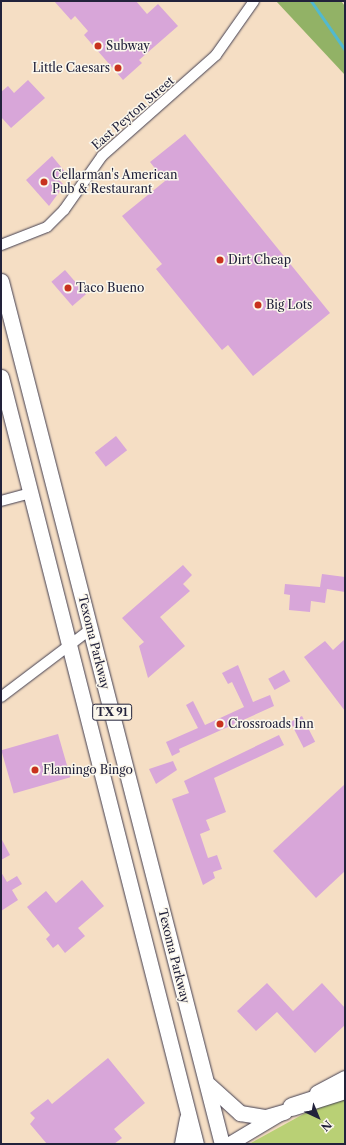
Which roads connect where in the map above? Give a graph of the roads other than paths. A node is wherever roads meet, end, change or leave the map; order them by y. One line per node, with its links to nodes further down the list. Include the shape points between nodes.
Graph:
1 (254, 1): 2 (street, East Peyton Street, via 216,54 102,156 64,210 47,227)
2 (1, 245)
3 (1, 281): 7 (main road, Texoma Parkway / TX 91)
4 (1, 377): 5 (main road, Texoma Parkway / TX 91)
5 (31, 493): 6 (street); 8 (main road, Texoma Parkway / TX 91)
6 (1, 502)
7 (91, 629): 8 (street); 11 (main road, Texoma Parkway / TX 91)
8 (69, 644): 9 (street); 14 (main road, Texoma Parkway / TX 91)
9 (1, 698)
10 (345, 1078): 13 (main road)
11 (206, 1081): 13 (main road, via 240,1113 266,1117); 17 (main road, Texoma Parkway / TX 91)
12 (345, 1090): 13 (highway)
13 (288, 1109): 18 (main road)
14 (188, 1113): 15 (main road); 16 (main road, Texoma Parkway / TX 91)
15 (182, 1144)
16 (196, 1144)
17 (222, 1144)
18 (230, 1144)

